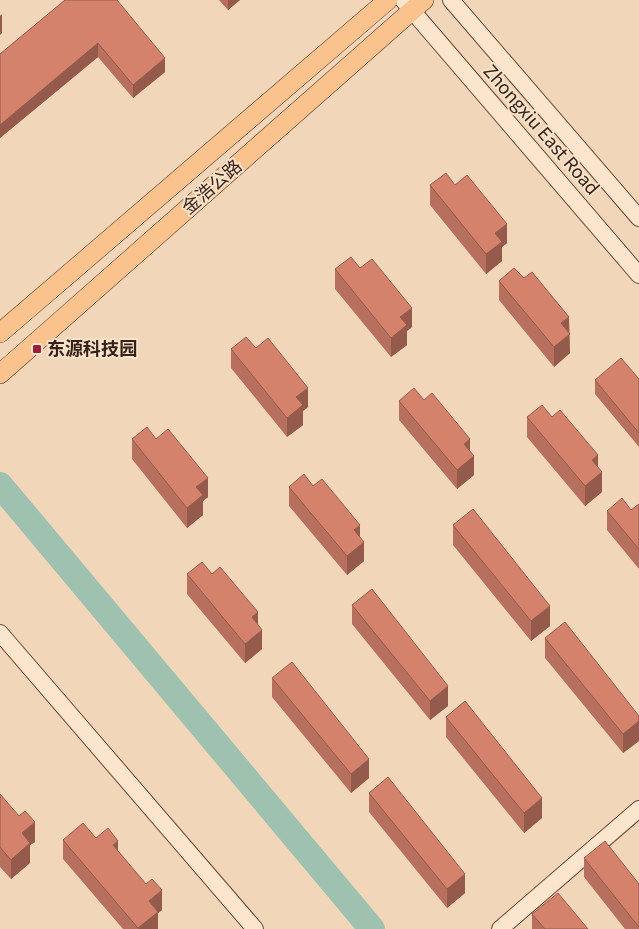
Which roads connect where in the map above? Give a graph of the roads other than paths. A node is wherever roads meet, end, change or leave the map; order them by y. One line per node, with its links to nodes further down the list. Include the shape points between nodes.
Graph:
1 (388, 0): 6 (main road)
2 (451, 0): 4 (main road, Zhongxiu East Road)
3 (413, 3): 5 (main road, Zhongxiu East Road); 7 (main road, 金浩公路)
4 (639, 218)
5 (639, 275)
6 (0, 333)
7 (0, 374)
8 (0, 633): 10 (main road)
9 (639, 809): 11 (main road)
10 (255, 929)
11 (500, 929)

